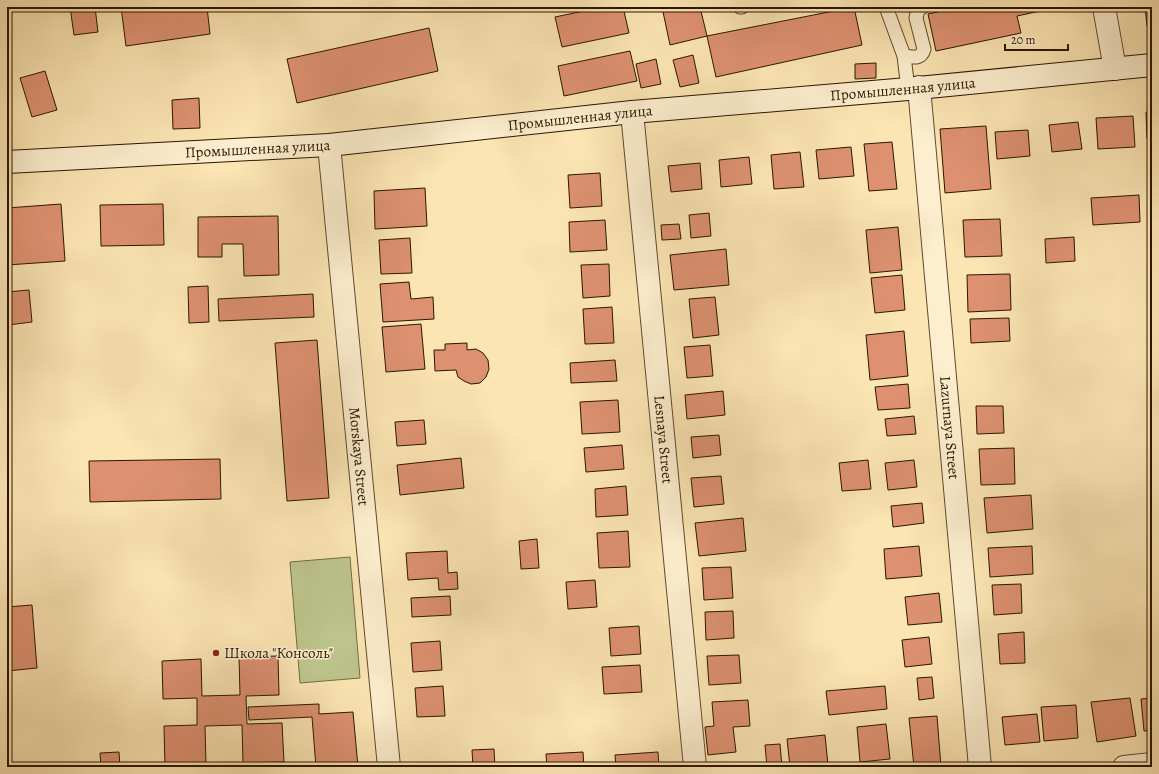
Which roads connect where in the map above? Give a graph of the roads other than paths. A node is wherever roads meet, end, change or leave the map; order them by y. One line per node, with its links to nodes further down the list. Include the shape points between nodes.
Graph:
1 (886, 7): 4 (lane)
2 (923, 7): 4 (lane, via 918,9 916,18 923,53 917,58)
3 (1104, 7): 6 (street)
4 (904, 56): 7 (lane)
5 (1152, 65): 6 (street, Промышленная улица)
6 (1115, 69): 7 (street, Промышленная улица)
7 (913, 88): 8 (street, Промышленная улица); 14 (street, Lazurnaya Street)
8 (632, 112): 9 (street, Промышленная улица); 13 (street, Lesnaya Street)
9 (329, 145): 10 (street, Промышленная улица); 12 (street, Morskaya Street)
10 (7, 162)
11 (1152, 764): 15 (street)
12 (389, 767)
13 (696, 767)
14 (980, 767)
15 (1124, 767)

